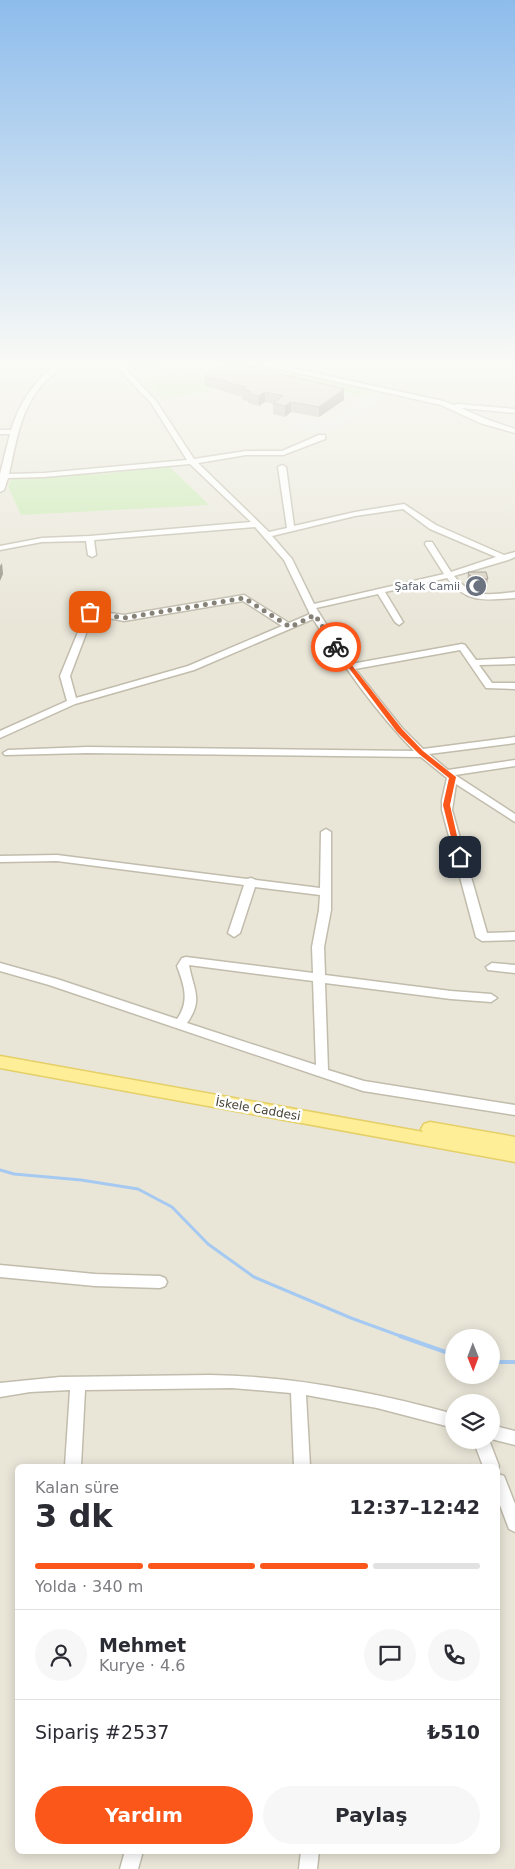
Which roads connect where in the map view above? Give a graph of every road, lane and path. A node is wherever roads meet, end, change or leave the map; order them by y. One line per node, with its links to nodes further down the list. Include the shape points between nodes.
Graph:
1 (10, 451): 6 (street)
2 (185, 451): 4 (street)
3 (288, 451): 4 (street, via 246,453)
4 (192, 462): 6 (street); 8 (street)
5 (282, 467): 9 (street)
6 (3, 476): 7 (street)
7 (0, 490)
8 (257, 524): 10 (street); 11 (street)
9 (291, 530): 10 (street); 16 (street, via 404,506 433,527)
10 (267, 535): 20 (street, via 288,560)
11 (90, 538): 13 (street, via 42,540); 15 (street)
12 (429, 544): 17 (street)
13 (0, 548)
14 (515, 554): 16 (street)
15 (92, 555)
16 (506, 558): 17 (street)
17 (450, 575): 18 (street); 19 (street, via 470,595)
18 (381, 592): 20 (street); 21 (street)
19 (515, 595)
20 (313, 611): 22 (street); 25 (street)
21 (399, 622)
22 (290, 627): 27 (street, via 191,668); 27 (street, via 244,598 124,618 90,612 65,676)
23 (515, 661): 24 (street)
24 (473, 663): 25 (street, via 462,647); 26 (street, via 489,686)
25 (349, 667): 30 (street, via 399,730)
26 (515, 686)
27 (72, 702): 28 (street)
28 (0, 735)
29 (515, 740): 30 (street)
30 (422, 753): 31 (street, via 97,750); 33 (street)
31 (8, 754)
32 (515, 763): 33 (street)
33 (449, 775): 34 (street); 40 (street, via 447,810 479,930 482,937)
34 (513, 817)
35 (326, 832): 38 (street)
36 (0, 859): 37 (street, via 57,858)
37 (251, 881): 38 (street); 39 (street)
38 (324, 892): 44 (street)
39 (234, 933)
40 (515, 936)
41 (492, 967): 43 (street)
42 (0, 968): 46 (street)
43 (515, 969)
44 (318, 977): 45 (street); 46 (street, via 186,960 183,966 192,1005); 49 (street)
45 (490, 998)
46 (180, 1024): 49 (street)
47 (0, 1053): 51 (main road)
48 (0, 1062): 52 (main road, İskele Caddesi)
49 (322, 1072): 50 (street, via 363,1086)
50 (515, 1110)
51 (515, 1144)
52 (515, 1155)
53 (0, 1271): 54 (street, via 94,1280)
54 (160, 1282)
55 (78, 1384): 56 (street, via 225,1381); 57 (street); 62 (street)
56 (298, 1387): 58 (street); 63 (street)
57 (0, 1390)
58 (445, 1418)
59 (500, 1434): 60 (street)
60 (515, 1438)
61 (485, 1449): 64 (street)
62 (73, 1464)
63 (302, 1464)
64 (491, 1464)
65 (500, 1486): 66 (street)
66 (515, 1524)
67 (133, 1854): 69 (street)
68 (310, 1854): 70 (street)
69 (129, 1869)
70 (308, 1869)

